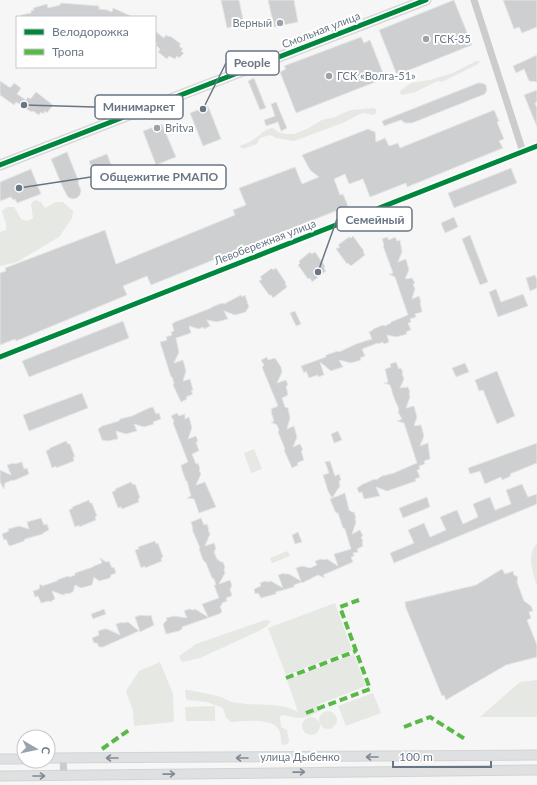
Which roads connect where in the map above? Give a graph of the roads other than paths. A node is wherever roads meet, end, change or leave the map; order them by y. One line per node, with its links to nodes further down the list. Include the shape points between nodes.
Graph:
1 (426, 0): 5 (main road, Смольная улица)
2 (474, 0): 4 (street)
3 (537, 146): 4 (street, Левобережная улица)
4 (523, 152): 6 (street, Левобережная улица)
5 (0, 165)
6 (0, 357)
7 (537, 755): 9 (main road, улица Дыбенко, one-way to 9)
8 (56, 758): 9 (main road, улица Дыбенко)
9 (63, 758): 14 (street)
10 (0, 759): 11 (main road)
11 (16, 759)
12 (537, 770): 14 (main road, улица Дыбенко, one-way to 12)
13 (0, 776): 14 (main road, улица Дыбенко, one-way to 14)
14 (64, 776)

